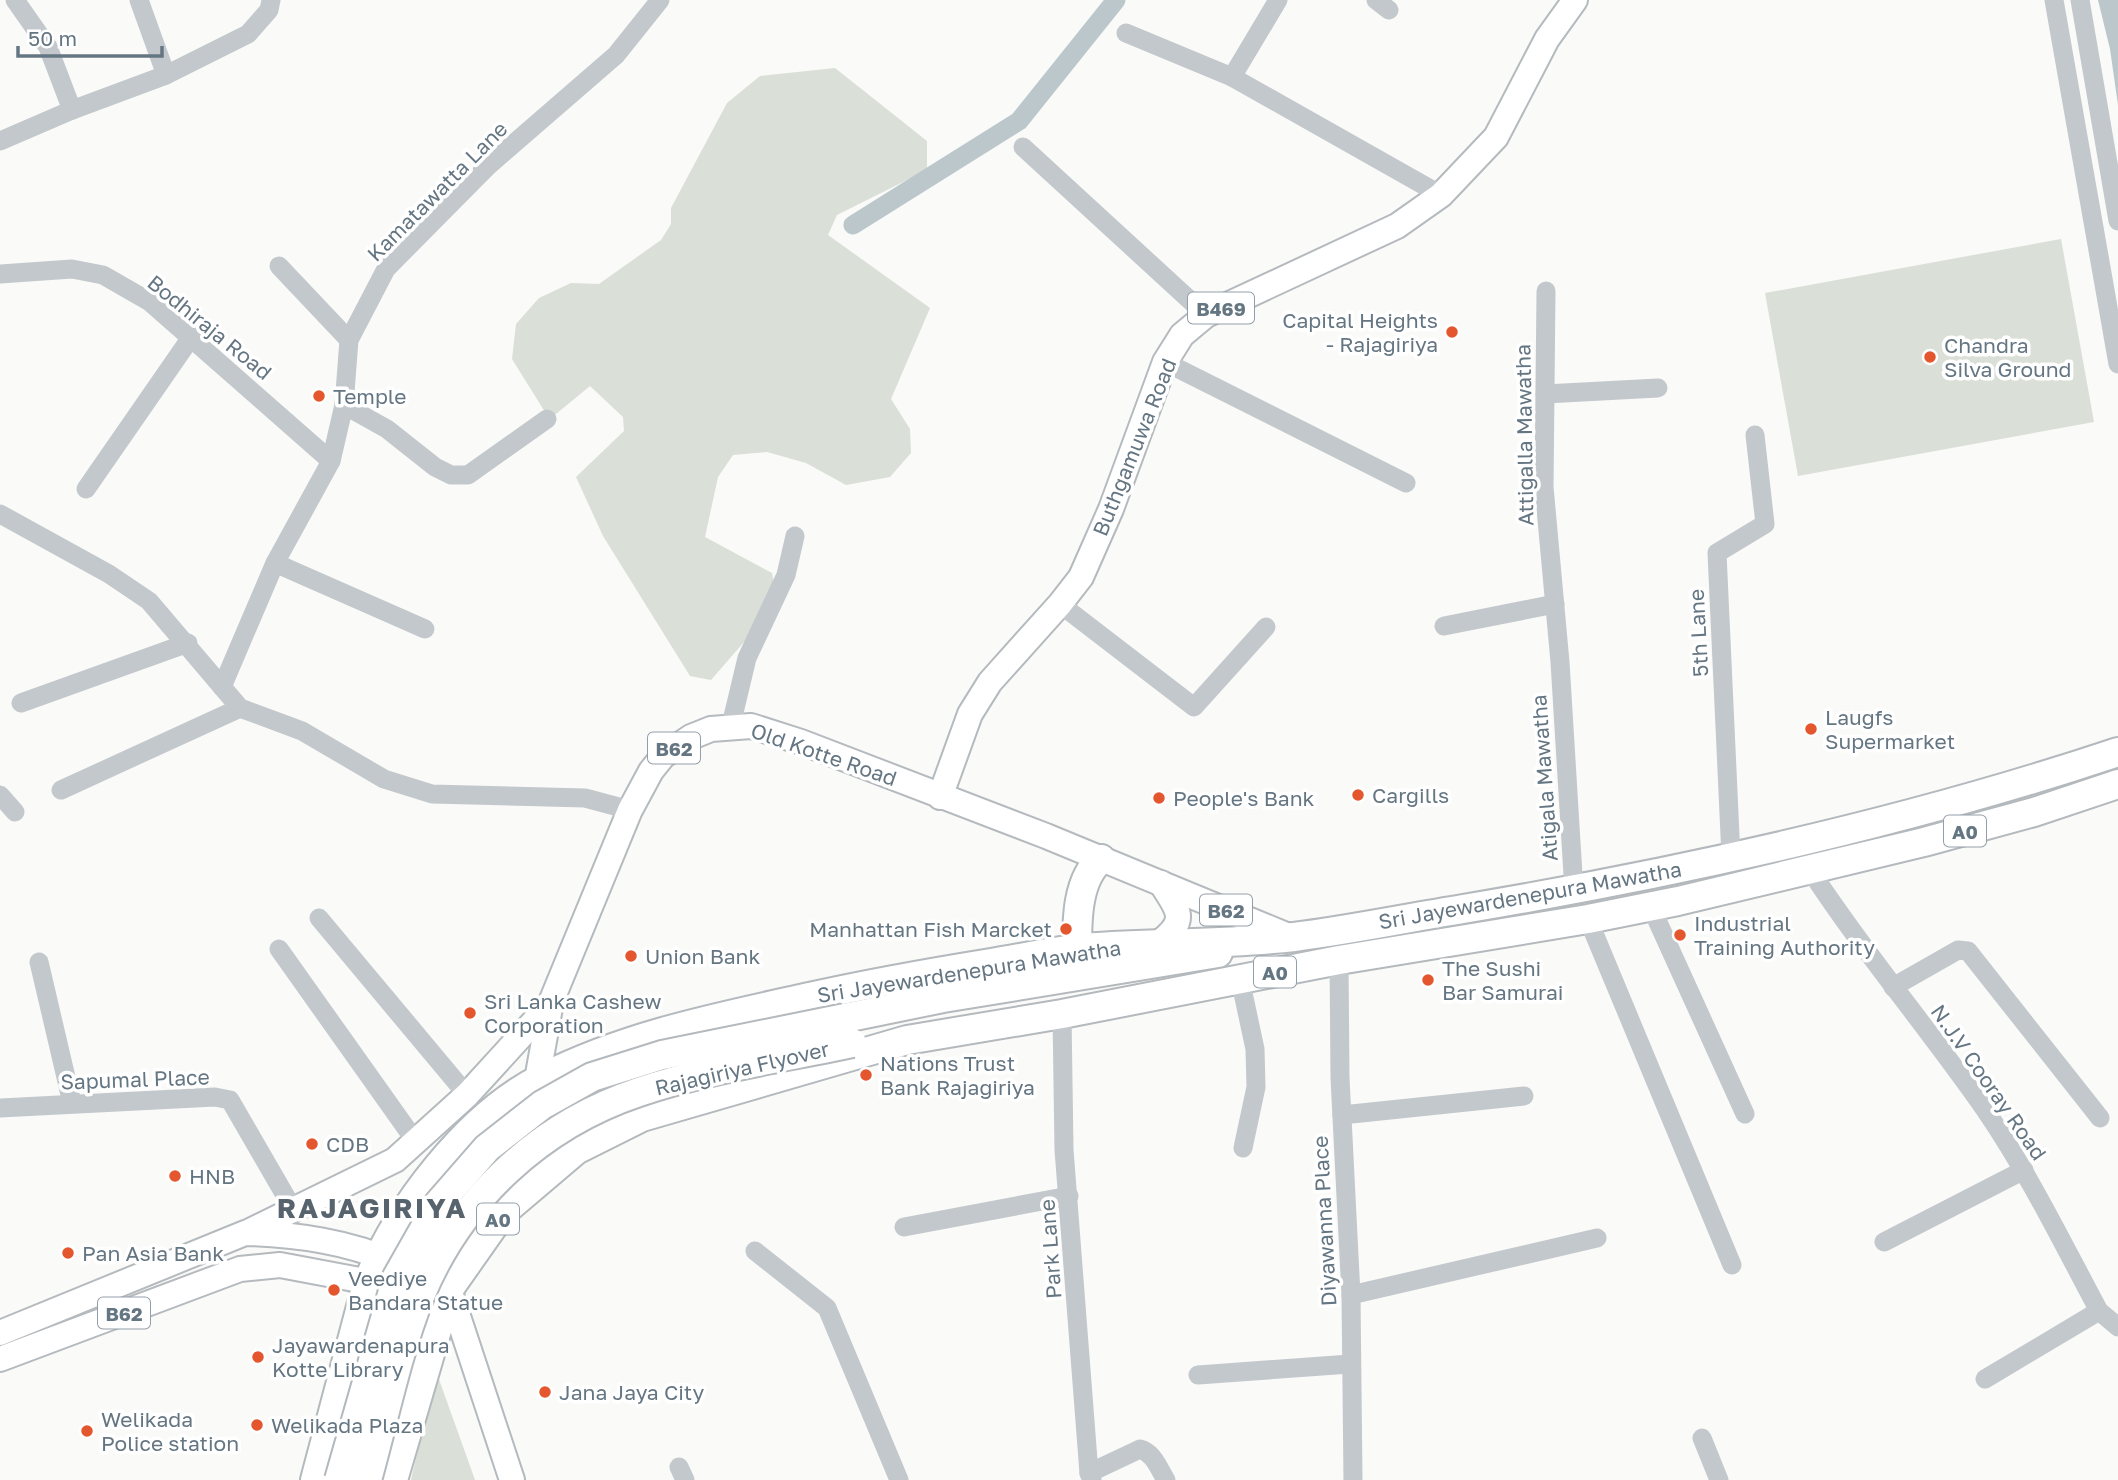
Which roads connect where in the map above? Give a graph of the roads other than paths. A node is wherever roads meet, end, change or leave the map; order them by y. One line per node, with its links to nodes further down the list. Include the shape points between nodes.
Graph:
1 (15, 0): 14 (street, via 48,47)
2 (139, 0): 11 (street)
3 (271, 0): 11 (street, via 269,10 248,34)
4 (660, 0): 24 (street, Kamatawatta Lane, via 616,55 488,166 387,270)
5 (1278, 0): 12 (street)
6 (1575, 0): 17 (main road, Buthgamuwa Road / B469, via 1546,38 1496,137)
7 (2054, 0): 13 (street)
8 (2080, 0): 10 (street)
9 (1126, 33): 12 (street)
10 (2092, 72): 13 (street); 18 (street)
11 (166, 75): 14 (street)
12 (1232, 77): 17 (street)
13 (2067, 77): 26 (street)
14 (72, 110): 15 (street)
15 (0, 141)
16 (1023, 146): 22 (street)
17 (1441, 195): 22 (main road, Buthgamuwa Road / B469, via 1397,226)
18 (2118, 221)
19 (279, 266): 24 (street)
20 (0, 274): 23 (street, Bodhiraja Road, via 72,269 103,275 150,302)
21 (1546, 291): 28 (street, Attigalla Mawatha)
22 (1206, 315): 25 (main road, Buthgamuwa Road / B469, via 1182,335)
23 (192, 336): 32 (street, Bodhiraja Road); 34 (street)
24 (349, 340): 29 (street, Kamatawatta Lane)
25 (1165, 362): 33 (street); 38 (main road, Buthgamuwa Road / B469, via 1111,509 1081,577)
26 (2118, 364)
27 (1658, 388): 28 (street)
28 (1545, 394): 39 (street, Attigalla Mawatha, via 1544,487)
29 (344, 405): 30 (street, via 451,475 468,475); 32 (street, Kamatawatta Lane)
30 (547, 419)
31 (1755, 435): 56 (street, 5th Lane, via 1765,524 1717,553)
32 (331, 461): 37 (street, Kamatawatta Lane)
33 (1406, 483)
34 (86, 489)
35 (0, 514): 43 (street, via 149,601)
36 (795, 536): 48 (street, via 786,575 747,658)
37 (275, 563): 42 (street); 45 (street, Kamatawatta Lane)
38 (1060, 604): 41 (street, via 1194,707); 53 (main road, Buthgamuwa Road / B469, via 990,681 962,733)
39 (1555, 604): 40 (street); 44 (street, Attigalla Mawatha)
40 (1444, 626)
41 (1265, 627)
42 (425, 629)
43 (188, 643): 45 (street); 46 (street)
44 (1560, 662): 60 (street, Atigala Mawatha)
45 (222, 687): 47 (street)
46 (21, 703)
47 (240, 708): 51 (street); 54 (street, via 302,731 384,779 432,794 586,798)
48 (731, 725): 53 (main road, Old Kotte Road / B62, via 771,732); 54 (main road, Old Kotte Road / B62, via 691,737 663,756)
49 (2118, 752): 56 (highway, Sri Jayewardenepura Mawatha / A0, via 2020,785)
50 (2118, 784): 58 (highway, Sri Jayewardenepura Mawatha / A0, via 2010,819)
51 (61, 790)
52 (0, 795): 55 (street)
53 (940, 797): 57 (main road, Old Kotte Road / B62)
54 (630, 810): 72 (main road, Old Kotte Road / B62)
55 (15, 812)
56 (1731, 858): 60 (highway, Sri Jayewardenepura Mawatha / A0)
57 (1101, 859): 59 (main road, Old Kotte Road / B62); 67 (highway, via 1084,887)
58 (1810, 870): 61 (highway, Sri Jayewardenepura Mawatha / A0); 71 (street, N.J.V Cooray Road)
59 (1161, 883): 64 (main road, Old Kotte Road / B62); 65 (main road, B62, via 1179,911 1179,919 1174,932)
60 (1574, 891): 64 (highway, Sri Jayewardenepura Mawatha / A0)
61 (1651, 907): 63 (highway, Sri Jayewardenepura Mawatha / A0); 80 (street)
62 (319, 918): 75 (street)
63 (1588, 919): 68 (highway, Sri Jayewardenepura Mawatha / A0); 96 (street)
64 (1291, 937): 65 (highway, Sri Jayewardenepura Mawatha / A0); 111 (highway, Rajagiriya Flyover, bridge, via 1125,971 943,998 675,1052 570,1088 516,1122 486,1148 419,1233 388,1303)
65 (1160, 942): 67 (highway, Sri Jayewardenepura Mawatha / A0)
66 (279, 949): 83 (street)
67 (1077, 949): 74 (highway, Sri Jayewardenepura Mawatha / A0, via 878,982 681,1025 597,1052)
68 (1339, 960): 70 (highway, Sri Jayewardenepura Mawatha / A0); 81 (street, Diyawanna Place); 112 (highway, Rajagiriya Flyover, bridge, via 1133,984 852,1043 655,1087 572,1122 493,1182 445,1245 420,1296)
69 (39, 962): 78 (street)
70 (1240, 979): 73 (highway, Sri Jayewardenepura Mawatha / A0); 84 (street, via 1255,1049 1256,1087)
71 (1893, 987): 82 (street, via 1958,950 1969,951); 87 (street, N.J.V Cooray Road)
72 (551, 1002): 74 (main road, Old Kotte Road / B62); 75 (main road, Old Kotte Road / B62)
73 (1062, 1014): 85 (highway, Sri Jayewardenepura Mawatha / A0, via 907,1040 642,1116); 88 (street, Park Lane)
74 (537, 1080): 77 (highway, Sri Jayewardenepura Mawatha / A0); 85 (main road)
75 (467, 1095): 83 (main road, Old Kotte Road / B62)
76 (1524, 1096): 81 (street)
77 (507, 1099): 86 (main road); 95 (highway, Sri Jayewardenepura Mawatha / A0, via 430,1172)
78 (72, 1103): 79 (street, Sapumal Place); 89 (street, Sapumal Place, via 230,1100)
79 (0, 1108)
80 (1745, 1114)
81 (1342, 1115): 100 (street, Diyawanna Place)
82 (2101, 1118)
83 (416, 1142): 86 (main road, Old Kotte Road / B62)
84 (1244, 1147)
85 (576, 1150): 99 (highway, Sri Jayewardenepura Mawatha / A0, via 503,1212)
86 (395, 1160): 89 (main road, Old Kotte Road / B62)
87 (2024, 1170): 93 (street); 101 (street, N.J.V Cooray Road)
88 (1069, 1196): 90 (street); 109 (street, Park Lane)
89 (293, 1209): 91 (main road, Old Kotte Road / B62)
90 (904, 1227)
91 (242, 1235): 95 (main road, B62, via 282,1234); 97 (main road); 103 (main road, B62)
92 (1597, 1238): 100 (street)
93 (1884, 1242)
94 (755, 1251): 115 (street, via 827,1308)
95 (378, 1255): 98 (highway, Sri Jayewardenepura Mawatha / A0); 99 (main road)
96 (1732, 1265)
97 (248, 1268): 98 (main road, B62, via 314,1269); 104 (main road, B62)
98 (367, 1284): 99 (main road); 110 (highway, Sri Jayewardenepura Mawatha / A0)
99 (449, 1289): 113 (highway, Sri Jayewardenepura Mawatha / A0); 114 (main road)
100 (1351, 1295): 105 (street, Diyawanna Place)
101 (2099, 1311): 102 (street, N.J.V Cooray Road); 107 (street)
102 (2118, 1327)
103 (0, 1333)
104 (0, 1359)
105 (1350, 1364): 106 (street); 117 (street, Diyawanna Place)
106 (1198, 1375)
107 (1985, 1379)
108 (1702, 1437): 118 (street)
109 (1090, 1477): 116 (street, via 1140,1449 1155,1461)
110 (315, 1480)
111 (339, 1480)
112 (367, 1480)
113 (393, 1480)
114 (512, 1480)
115 (899, 1480)
116 (1166, 1480)
117 (1353, 1480)
118 (1719, 1480)

